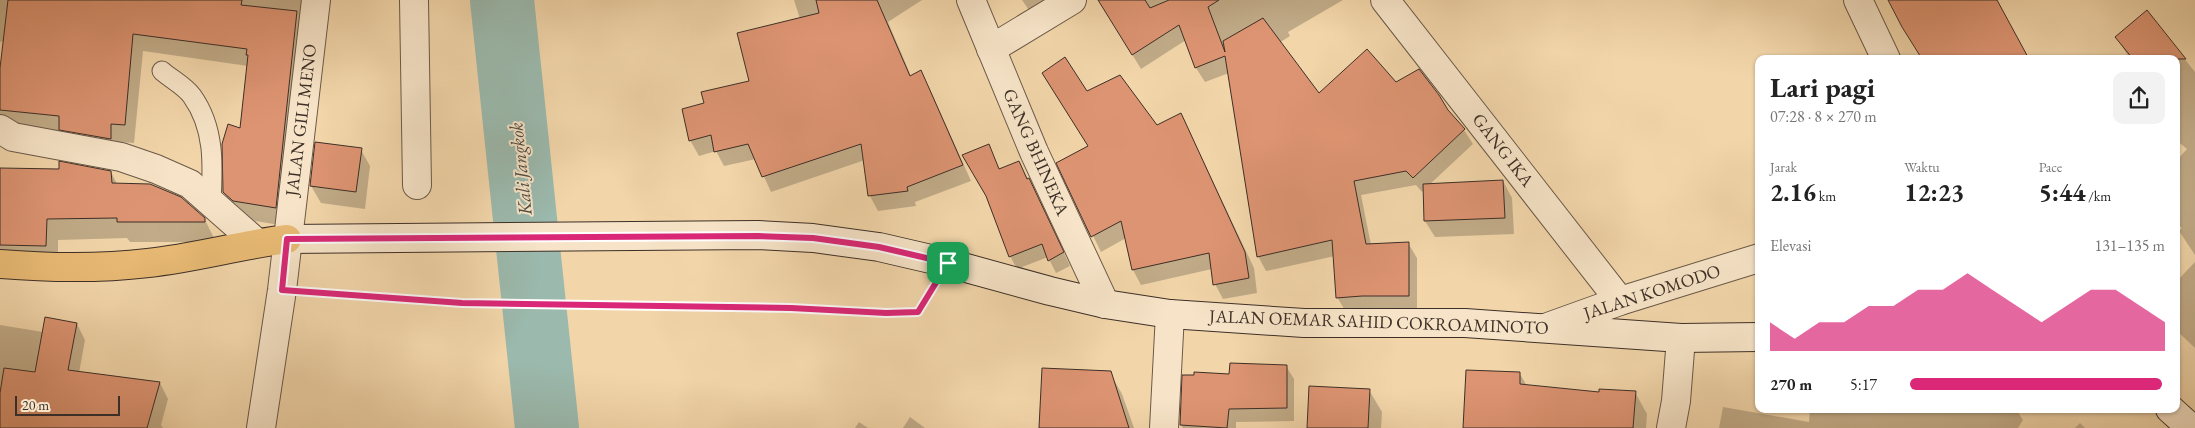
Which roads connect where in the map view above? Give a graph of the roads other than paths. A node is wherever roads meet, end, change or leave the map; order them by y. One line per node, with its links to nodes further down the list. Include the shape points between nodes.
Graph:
1 (316, 0): 13 (street, JALAN GILI MENO)
2 (414, 0): 11 (street)
3 (971, 0): 7 (street, GANG BHINEKA)
4 (1072, 0): 7 (street)
5 (1385, 0): 17 (street, GANG IKA)
6 (1858, 0): 8 (street)
7 (991, 49): 18 (street, GANG BHINEKA, via 1034,152)
8 (1884, 55)
9 (162, 71): 12 (lane, via 191,94 207,124 213,155)
10 (0, 129): 12 (street, via 12,137 121,157 156,169 190,184)
11 (417, 185)
12 (211, 203): 14 (street)
13 (287, 239): 14 (main road); 18 (street, JALAN OEMAR SAHID COKROAMINOTO, via 813,238 879,247); 24 (street, JALAN GILI MENO)
14 (257, 243): 16 (main road, via 119,266 63,268)
15 (1755, 259): 17 (street, JALAN KOMODO)
16 (0, 264)
17 (1620, 300): 20 (street, JALAN KOMODO)
18 (1105, 304): 19 (street, JALAN OEMAR SAHID COKROAMINOTO)
19 (1170, 314): 20 (street, JALAN OEMAR SAHID COKROAMINOTO, via 1304,324 1466,323); 25 (street)
20 (1545, 328): 22 (street, JALAN OEMAR SAHID COKROAMINOTO)
21 (1755, 337): 22 (street, JALAN OEMAR SAHID COKROAMINOTO)
22 (1681, 338): 26 (street)
23 (2174, 413): 27 (street)
24 (261, 428)
25 (1164, 428)
26 (1671, 428)
27 (2190, 428)

